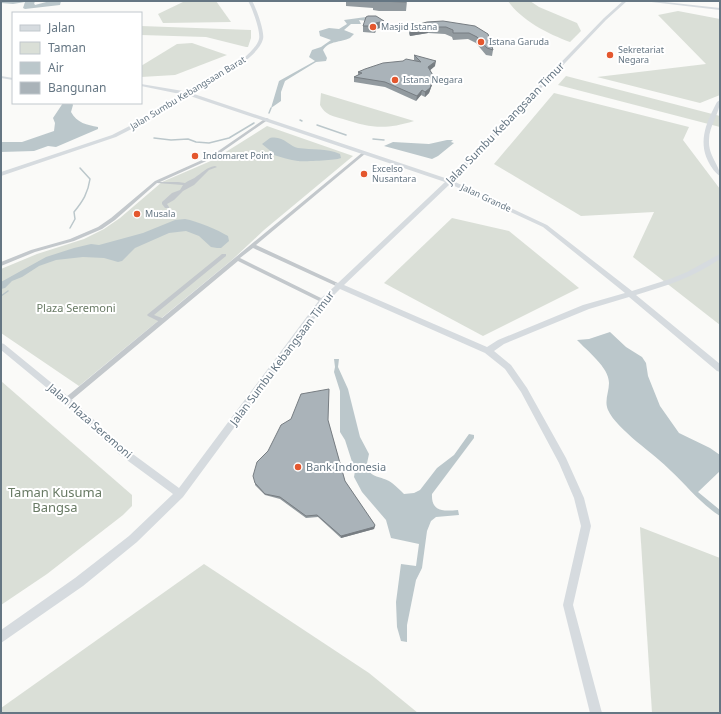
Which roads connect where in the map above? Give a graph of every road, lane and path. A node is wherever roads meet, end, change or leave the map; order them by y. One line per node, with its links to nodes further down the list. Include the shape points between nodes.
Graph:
1 (250, 1): 9 (street, Jalan Sumbu Kebangsaan Barat, via 262,37 259,46 242,62)
2 (645, 1): 5 (street)
3 (668, 1): 5 (street)
4 (623, 2): 17 (street, Jalan Sumbu Kebangsaan Timur)
5 (720, 8)
6 (1, 77): 7 (street)
7 (12, 79)
8 (142, 85): 9 (street, Jalan Grande)
9 (190, 94): 11 (street, Jalan Grande); 14 (street, Jalan Sumbu Kebangsaan Barat, via 114,136)
10 (720, 102): 15 (street, via 708,125 705,147 710,163)
11 (267, 120): 12 (street, Jalan Grande); 18 (street, via 212,157)
12 (364, 153): 17 (street, Jalan Grande); 22 (street)
13 (214, 168): 16 (street)
14 (1, 174)
15 (720, 174)
16 (198, 178): 19 (street); 20 (street)
17 (449, 181): 27 (street, Jalan Sumbu Kebangsaan Timur); 28 (street, Jalan Grande, via 545,226)
18 (156, 182): 19 (street); 26 (street, via 100,228)
19 (185, 184): 20 (street)
20 (181, 191): 21 (street)
21 (166, 206)
22 (254, 246): 25 (street); 27 (street)
23 (224, 255): 30 (street, via 150,315)
24 (720, 256): 28 (street, via 705,267 679,278)
25 (238, 259): 29 (street); 30 (street)
26 (1, 264)
27 (338, 285): 29 (street, Jalan Sumbu Kebangsaan Timur); 32 (street)
28 (629, 293): 32 (street, via 586,307 501,342); 33 (street, Jalan Grande)
29 (323, 301): 35 (street, Jalan Sumbu Kebangsaan Timur)
30 (163, 321): 34 (street)
31 (1, 346): 34 (street, Jalan Plaza Seremoni)
32 (488, 351): 37 (street, via 508,367 524,390 563,461 579,498 586,526 568,605)
33 (720, 369)
34 (67, 400): 35 (street, Jalan Plaza Seremoni, via 123,452)
35 (180, 494): 36 (street, Jalan Sumbu Kebangsaan Timur, via 133,539)
36 (1, 637)
37 (596, 713)

